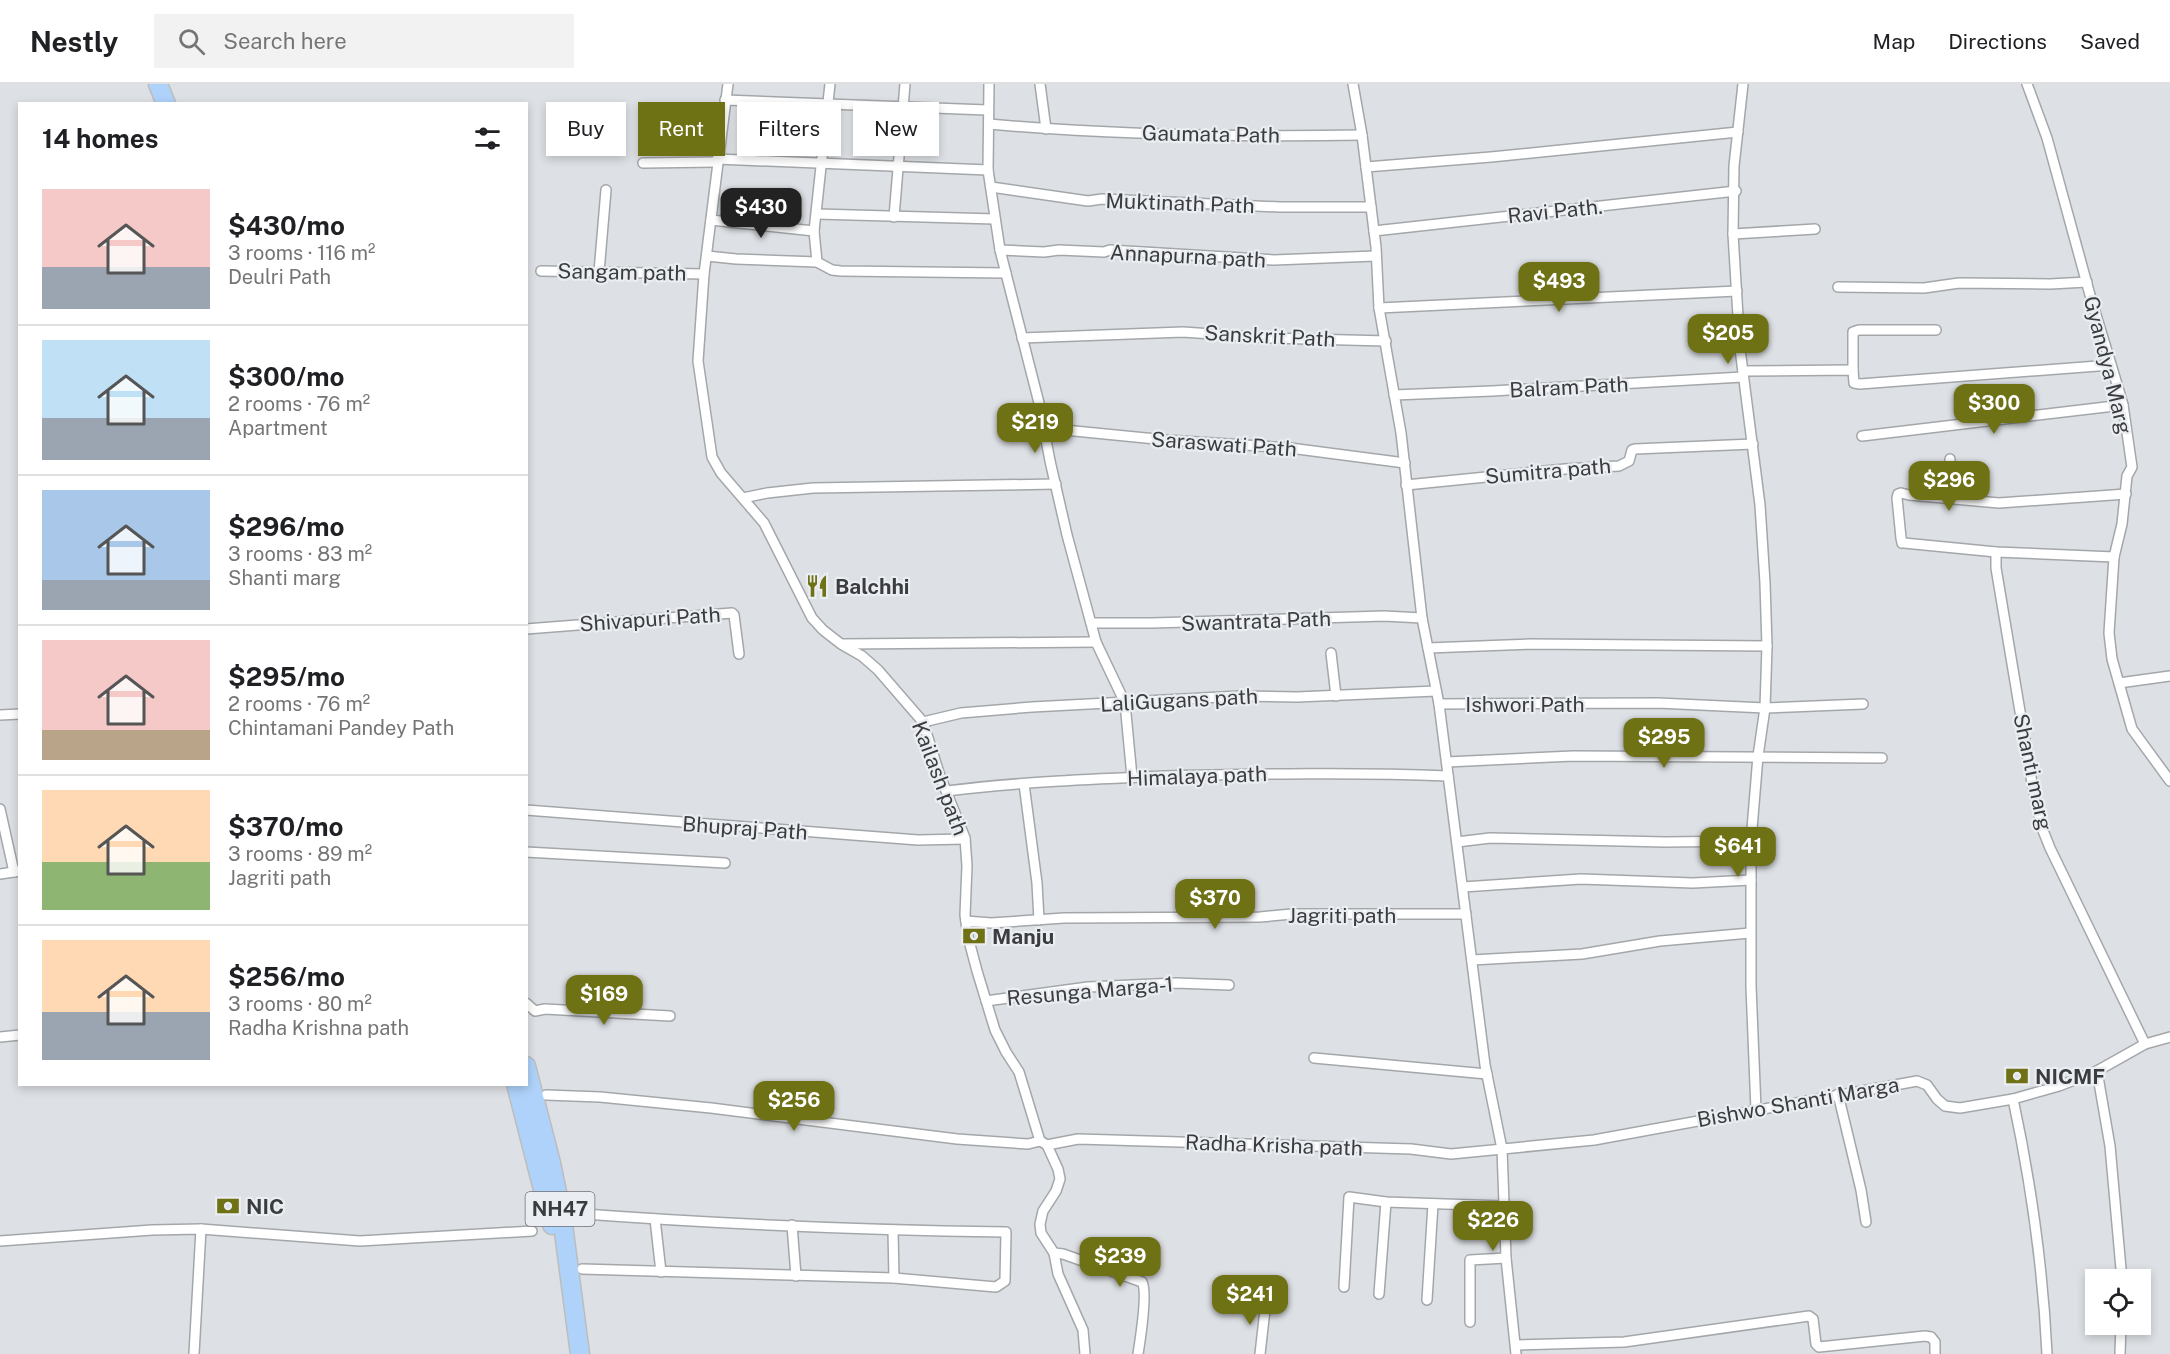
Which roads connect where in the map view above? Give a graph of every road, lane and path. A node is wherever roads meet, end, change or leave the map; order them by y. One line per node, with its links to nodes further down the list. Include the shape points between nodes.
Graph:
1 (145, 84): 12 (highway)
2 (158, 84): 13 (highway)
3 (728, 84): 11 (street, Kailash path)
4 (830, 84): 15 (street)
5 (905, 84): 16 (street)
6 (989, 84): 18 (street)
7 (1040, 84): 20 (street)
8 (1353, 84): 22 (street)
9 (1743, 84): 21 (street)
10 (2027, 84): 51 (street, Gyandya Marg, via 2047,138)
11 (726, 100): 14 (street); 25 (street, Kailash path)
12 (151, 102)
13 (165, 102)
14 (767, 102)
15 (829, 102)
16 (903, 102)
17 (939, 108): 18 (street)
18 (987, 110): 19 (street)
19 (989, 124): 20 (street, Gaumata Path); 30 (street)
20 (1046, 129): 22 (street, Gaumata Path)
21 (1737, 132): 29 (street); 33 (street)
22 (1362, 135): 29 (street)
23 (824, 156): 27 (street)
24 (899, 156): 28 (street)
25 (717, 161): 26 (street); 27 (street); 38 (street, Kailash path)
26 (643, 163)
27 (823, 164): 28 (street); 35 (street)
28 (898, 167): 30 (street); 36 (street)
29 (1366, 167): 34 (street)
30 (988, 170): 31 (street)
31 (991, 187): 34 (street, Muktinath Path, via 1088,201); 37 (street)
32 (606, 190): 48 (street)
33 (1736, 192): 41 (street, Ravi Path.); 42 (street)
34 (1371, 207): 41 (street)
35 (816, 214): 36 (street); 40 (street)
36 (894, 217): 37 (street)
37 (994, 219): 43 (street)
38 (711, 220): 40 (street); 44 (street, Kailash path)
39 (1815, 229): 42 (street)
40 (814, 231): 46 (street)
41 (1374, 231): 45 (street)
42 (1733, 234): 53 (street)
43 (1000, 250): 45 (street, Annapurna path, via 1110,250 1274,260); 49 (street)
44 (706, 256): 46 (street); 50 (street, Kailash path)
45 (1376, 256): 54 (street)
46 (817, 262): 49 (street, via 841,272)
47 (541, 271): 48 (street, Sangam path)
48 (599, 272): 50 (street, Sangam path)
49 (1006, 273): 56 (street)
50 (704, 274): 71 (street, Kailash path, via 698,361 712,457)
51 (2087, 282): 52 (street); 58 (street, Gyandya Marg)
52 (1838, 287)
53 (1737, 291): 54 (street); 60 (street)
54 (1379, 308): 57 (street)
55 (1936, 330): 59 (street, via 1853,332)
56 (1022, 338): 57 (street, Sanskrit Path, via 1183,332); 63 (street)
57 (1386, 341): 61 (street)
58 (2111, 365): 59 (street, via 1860,384 1854,383); 62 (street, Gyandya Marg)
59 (1853, 370): 60 (street, Balram Path)
60 (1743, 374): 61 (street, Balram Path); 65 (street)
61 (1394, 395): 67 (street)
62 (2123, 405): 64 (street); 70 (street, Gyandya Marg, via 2132,467)
63 (1044, 428): 67 (street, Saraswati Path, via 1290,448); 68 (street)
64 (1862, 436)
65 (1753, 444): 69 (street, Sumitra path, via 1635,449 1629,461 1619,466); 80 (street, via 1766,583)
66 (1950, 459): 72 (street)
67 (1405, 463): 69 (street)
68 (1056, 484): 71 (street, via 813,488); 76 (street)
69 (1406, 485): 75 (street)
70 (2126, 494): 72 (street, via 1999,503); 74 (street, Gyandya Marg)
71 (743, 498): 79 (street, Kailash path, via 764,523 812,618)
72 (1948, 498): 73 (street, via 1898,494 1902,543)
73 (1996, 552): 74 (street); 126 (street, Shanti marg, via 2042,828)
74 (2114, 557): 85 (street, Gyandya Marg, via 2109,633)
75 (1422, 618): 76 (street, Swantrata Path); 81 (street)
76 (1091, 623): 78 (street)
77 (528, 629): 83 (street, Shivapuri Path, via 732,613)
78 (1096, 642): 79 (street); 88 (street)
79 (841, 644): 94 (street, Kailash path, via 878,670)
80 (1767, 646): 81 (street, via 1530,644); 91 (street)
81 (1428, 648): 86 (street)
82 (1330, 653): 87 (street)
83 (740, 654)
84 (2170, 676): 85 (street)
85 (2119, 683): 100 (street, Gyandya Marg, via 2132,729)
86 (1436, 691): 87 (street, LaliGugans path); 89 (street)
87 (1336, 696): 88 (street, LaliGugans path, via 1240,696)
88 (1125, 703): 94 (street, LaliGugans path, via 982,711); 99 (street)
89 (1439, 704): 91 (street, Ishwori Path, via 1658,703); 97 (street)
90 (1863, 704): 91 (street, Ishwori Path)
91 (1765, 708): 95 (street)
92 (18, 714): 93 (street)
93 (0, 715)
94 (923, 722): 102 (street, Kailash path)
95 (1758, 756): 96 (street); 97 (street, via 1573,756); 106 (street)
96 (1882, 758)
97 (1446, 762): 98 (street)
98 (1448, 776): 99 (street, Himalaya path, via 1309,773); 107 (street)
99 (1132, 777): 101 (street, Himalaya path)
100 (2170, 781)
101 (1024, 784): 102 (street, Himalaya path); 115 (street)
102 (946, 790): 105 (street, Kailash path)
103 (0, 809): 110 (street)
104 (528, 810): 105 (street, Bhupraj Path, via 906,839)
105 (965, 839): 116 (street, Kailash path)
106 (1751, 841): 107 (street, via 1490,838); 112 (street)
107 (1457, 842): 113 (street)
108 (528, 852): 109 (street)
109 (725, 863)
110 (17, 872): 111 (street)
111 (0, 874)
112 (1751, 880): 113 (street, via 1693,883 1581,879); 117 (street)
113 (1463, 887): 114 (street)
114 (1466, 914): 115 (street, Jagriti path); 118 (street)
115 (1040, 920): 116 (street, Jagriti path)
116 (966, 921): 120 (street, Kailash path)
117 (1750, 933): 118 (street, via 1660,941 1582,954); 135 (street)
118 (1472, 960): 130 (street)
119 (1229, 985): 120 (street, Resunga Marga-1, via 1088,987)
120 (986, 1001): 136 (street, Kailash path, via 995,1030 1019,1072)
121 (528, 1005): 122 (street, via 535,1011)
122 (670, 1016)
123 (18, 1035): 124 (street)
124 (0, 1037)
125 (2170, 1037): 126 (street, Bishwo Shanti Marga)
126 (2145, 1044): 128 (street, Bishwo Shanti Marga)
127 (1314, 1058): 130 (street)
128 (2097, 1071): 134 (street, Bishwo Shanti Marga); 152 (street, via 2110,1146)
129 (528, 1074): 165 (highway, NH47, via 562,1217)
130 (1487, 1074): 137 (street)
131 (517, 1086): 164 (highway, NH47, via 554,1235)
132 (1838, 1094): 134 (street, Bishwo Shanti Marga, via 1917,1081 1927,1085 1944,1106 1960,1108); 135 (street, Bishwo Shanti Marga); 143 (street)
133 (546, 1095): 136 (street, Radha Krisha path, via 711,1108 957,1139)
134 (2013, 1100): 170 (street, via 2045,1303)
135 (1756, 1110): 137 (street, Bishwo Shanti Marga, via 1594,1140)
136 (1043, 1143): 137 (street, Radha Krisha path, via 1078,1139 1411,1149 1451,1154); 149 (street, Kailash path, via 1060,1179 1042,1211 1040,1224 1041,1233)
137 (1502, 1149): 140 (street)
138 (1386, 1202): 139 (street); 156 (street, via 1349,1197); 157 (street)
139 (1433, 1204): 140 (street); 158 (street)
140 (1503, 1206): 150 (street)
141 (571, 1213): 142 (street)
142 (655, 1220): 144 (street); 153 (street)
143 (1866, 1222)
144 (792, 1225): 146 (street); 154 (street)
145 (201, 1229): 147 (street, via 360,1240); 148 (street); 163 (street)
146 (893, 1230): 155 (street); 155 (street, via 1006,1232 1005,1281 996,1287)
147 (532, 1231)
148 (0, 1241)
149 (1054, 1253): 166 (street, Kailash path, via 1058,1274 1083,1330); 167 (street, via 1142,1282 1144,1303)
150 (1506, 1258): 160 (street, via 1470,1260); 162 (street)
151 (582, 1269): 153 (street)
152 (2121, 1269)
153 (661, 1272): 154 (street)
154 (796, 1276): 155 (street)
155 (894, 1278)
156 (1344, 1287)
157 (1379, 1294)
158 (1427, 1300)
159 (1266, 1301): 168 (street)
160 (1470, 1322)
161 (2121, 1335): 171 (street)
162 (1516, 1349): 169 (street, via 1624,1342 1809,1316 1813,1318 1819,1347 1925,1336 1935,1342)
163 (194, 1354)
164 (570, 1354)
165 (580, 1354)
166 (1085, 1354)
167 (1138, 1354)
168 (1260, 1354)
169 (1935, 1354)
170 (2047, 1354)
171 (2120, 1354)

